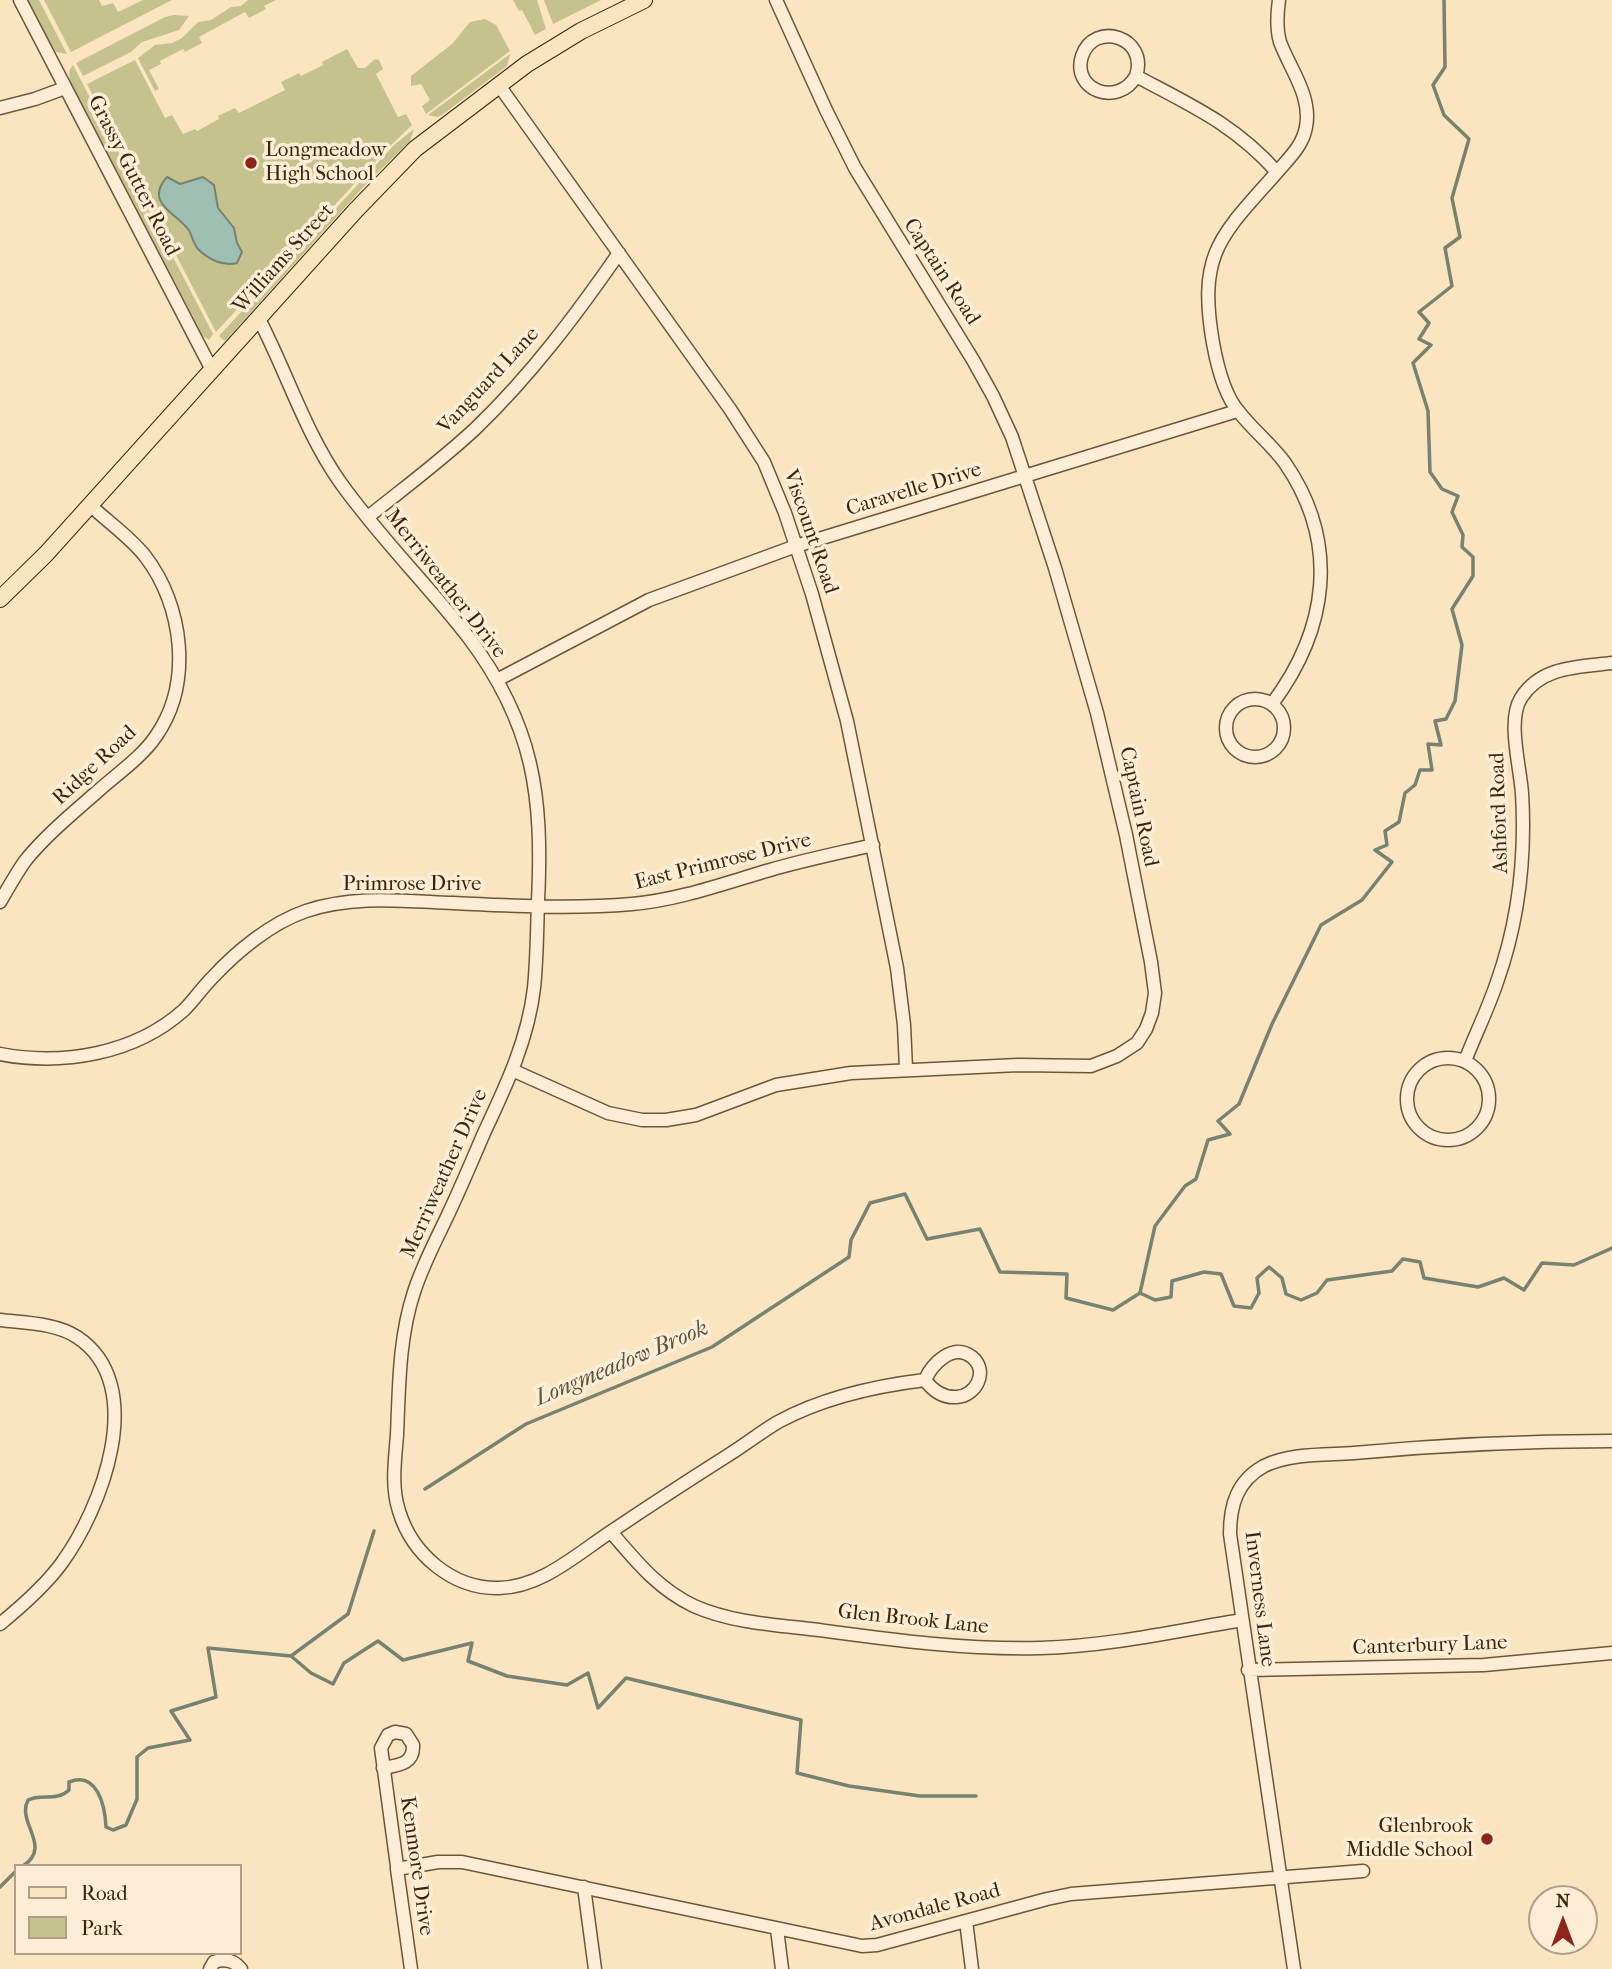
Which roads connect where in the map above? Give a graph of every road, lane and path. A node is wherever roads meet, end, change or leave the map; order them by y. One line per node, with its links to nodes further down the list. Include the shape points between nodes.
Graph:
1 (20, 0): 7 (street, Grassy Gutter Road)
2 (644, 0): 6 (main road, Williams Street, via 581,32)
3 (776, 0): 14 (street, Captain Road, via 855,169 993,396)
4 (1279, 0): 9 (street, via 1280,40 1300,85 1307,125 1298,148)
5 (1136, 76): 5 (street, via 1136,52 1117,37 1094,41 1082,56 1083,76 1097,91 1123,91); 9 (street, via 1229,127)
6 (498, 84): 10 (street, Viscount Road); 11 (main road, Williams Street, via 390,174)
7 (65, 88): 8 (street); 12 (street, Grassy Gutter Road)
8 (0, 108)
9 (1277, 172): 13 (street, via 1231,223 1217,246 1210,271 1213,346)
10 (619, 253): 16 (street, Vanguard Lane, via 562,332 505,398 455,447); 17 (street, Viscount Road, via 754,444)
11 (259, 319): 12 (main road, Williams Street); 16 (street, Merriweather Drive, via 317,445)
12 (212, 370): 15 (main road, Williams Street)
13 (1237, 411): 14 (street, Caravelle Drive); 21 (street, via 1283,461 1299,486 1311,514 1320,558 1319,602 1312,633 1290,680)
14 (1026, 476): 17 (street, Caravelle Drive); 27 (street, Captain Road, via 1097,713 1126,835 1151,961 1152,1013 1138,1043 1091,1066)
15 (90, 505): 18 (main road, Williams Street); 23 (street, Ridge Road, via 143,553 157,575 179,645 177,684 156,736 42,843)
16 (368, 517): 20 (street, Merriweather Drive, via 462,630)
17 (796, 546): 20 (street, Caravelle Drive, via 649,600); 22 (street, Viscount Road, via 847,721)
18 (0, 599)
19 (1612, 663): 26 (street, Ashford Road, via 1549,673 1528,688 1518,704 1521,887 1507,952)
20 (497, 680): 24 (street, Merriweather Drive, via 515,715 533,777 540,828)
21 (1272, 704): 21 (street, via 1252,698 1233,708 1226,728 1234,748 1256,757 1277,747 1284,724)
22 (873, 845): 24 (street, East Primrose Drive, via 652,902); 27 (street, Viscount Road, via 897,968)
23 (0, 902)
24 (538, 905): 25 (street, Primrose Drive, via 358,900 320,906 286,920 247,946 184,1009 141,1038 64,1058); 28 (street, Merriweather Drive, via 531,1009)
25 (0, 1054)
26 (1465, 1062): 26 (street, via 1434,1061 1411,1081 1410,1112 1430,1135 1451,1140 1462,1137 1472,1133 1485,1116 1487,1084)
27 (906, 1069): 28 (street, Captain Road, via 776,1085 696,1115 666,1120 608,1113)
28 (512, 1070): 32 (street, Merriweather Drive, via 414,1291 401,1361 397,1502 407,1531 432,1563 457,1579 489,1588 541,1577)
29 (0, 1320): 34 (street, via 36,1324 77,1337 103,1367 114,1409 110,1460 79,1536 41,1588)
30 (925, 1380): 32 (street, Merriweather Drive, via 869,1388 792,1415)
31 (1612, 1441): 33 (street, Inverness Lane, via 1447,1445 1301,1457 1265,1466 1243,1484 1230,1515)
32 (611, 1532): 33 (street, Glen Brook Lane, via 655,1581 674,1595 718,1615 747,1621 918,1644 1025,1648 1124,1639)
33 (1242, 1620): 36 (street, Inverness Lane)
34 (0, 1624)
35 (1612, 1653): 36 (street, Canterbury Lane, via 1484,1665)
36 (1248, 1670): 40 (street, Inverness Lane)
37 (383, 1768): 38 (street, Kenmore Drive)
38 (397, 1869): 41 (street, Avondale Road, via 462,1862); 46 (street, Kenmore Drive)
39 (1363, 1871): 40 (street, Avondale Road)
40 (1279, 1877): 42 (street, Avondale Road, via 1071,1894); 50 (street, Inverness Lane)
41 (584, 1887): 43 (street, Avondale Road); 47 (street)
42 (966, 1921): 43 (street, Avondale Road, via 870,1946); 49 (street)
43 (776, 1929): 48 (street)
44 (210, 1969): 45 (street, via 214,1962 226,1960)
45 (241, 1969)
46 (411, 1969)
47 (595, 1969)
48 (782, 1969)
49 (972, 1969)
50 (1294, 1969)

